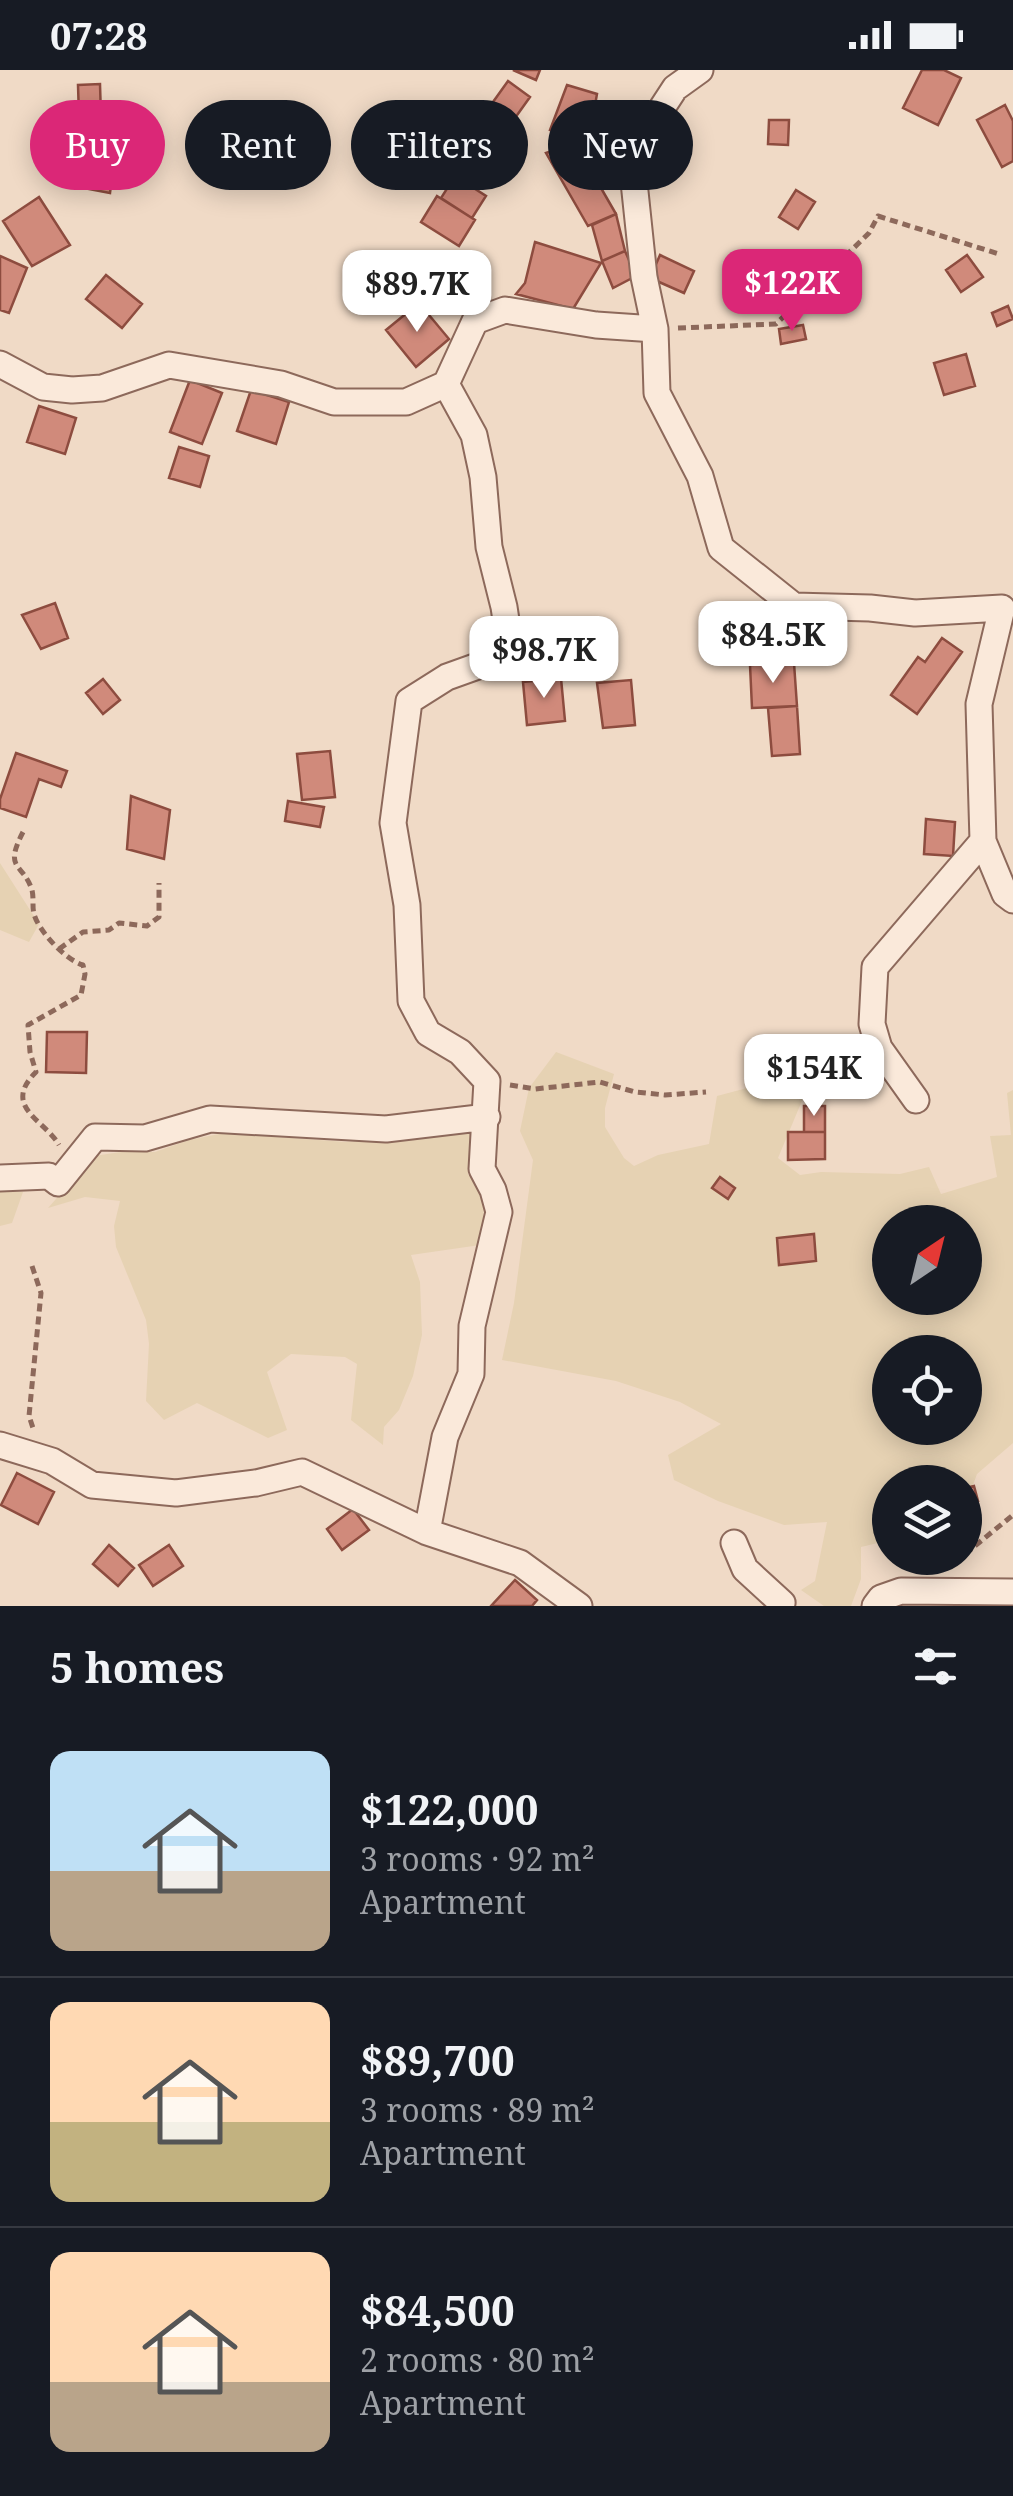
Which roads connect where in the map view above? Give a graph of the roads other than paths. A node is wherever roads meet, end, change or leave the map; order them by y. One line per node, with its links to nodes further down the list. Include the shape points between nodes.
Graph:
1 (700, 70): 2 (street, via 675,88 643,138 634,182)
2 (655, 329): 4 (street, via 505,310 474,321); 5 (street, via 657,393 700,476 721,548 794,606)
3 (0, 364): 4 (street, via 42,387 102,388 169,366 281,384 334,402 406,402)
4 (446, 384): 9 (street, via 474,435 509,640 500,658 448,677 410,701 393,823 407,906 411,1001 428,1032 488,1081)
5 (1007, 615): 6 (street, via 979,704)
6 (983, 841): 7 (street, via 1004,894); 8 (street, via 875,966 872,1024 879,1048)
7 (1013, 900)
8 (916, 1100)
9 (488, 1117): 10 (street, via 386,1129 210,1119 144,1138 95,1137 58,1183 49,1176); 12 (street, via 482,1169 498,1212 472,1326 471,1374 446,1436)
10 (0, 1178)
11 (0, 1445): 12 (street, via 52,1461 92,1485 176,1493 302,1472)
12 (427, 1532): 15 (street, via 520,1563)
13 (734, 1543): 16 (street, via 745,1569)
14 (1013, 1592): 17 (street, via 901,1591)
15 (579, 1606)
16 (780, 1606)
17 (875, 1606)

